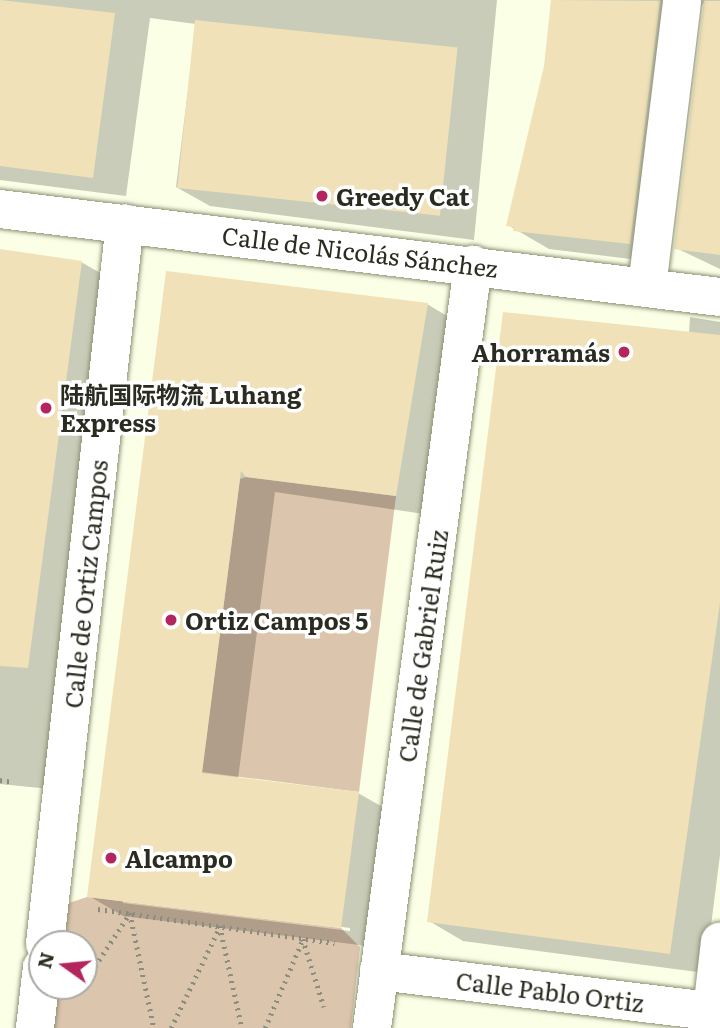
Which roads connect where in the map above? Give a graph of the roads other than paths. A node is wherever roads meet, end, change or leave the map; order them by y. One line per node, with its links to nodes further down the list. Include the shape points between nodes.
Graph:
1 (682, 0): 5 (street)
2 (0, 209): 3 (street, Calle de Nicolás Sánchez)
3 (125, 223): 4 (street, Calle de Nicolás Sánchez); 7 (street, Calle de Ortiz Campos)
4 (473, 265): 5 (street, Calle de Nicolás Sánchez); 9 (street, Calle de Gabriel Ruiz)
5 (647, 286): 6 (street, Calle de Nicolás Sánchez)
6 (720, 297)
7 (47, 930)
8 (720, 943): 11 (street)
9 (379, 971): 11 (street, Calle Pablo Ortiz); 13 (street, Calle de Gabriel Ruiz)
10 (38, 1000): 12 (street)
11 (714, 1017)
12 (35, 1028)
13 (372, 1028)

